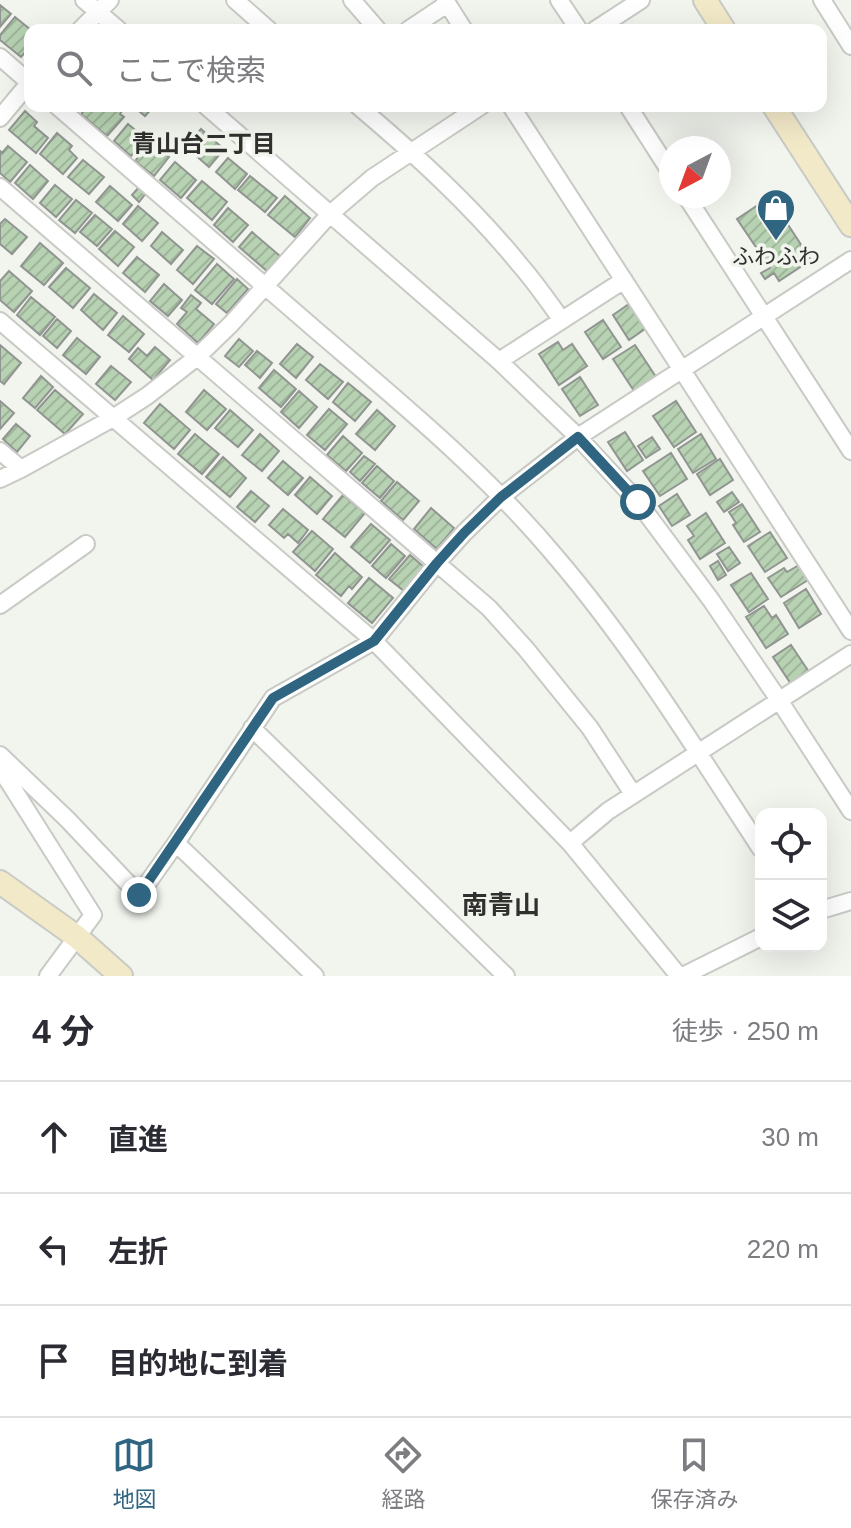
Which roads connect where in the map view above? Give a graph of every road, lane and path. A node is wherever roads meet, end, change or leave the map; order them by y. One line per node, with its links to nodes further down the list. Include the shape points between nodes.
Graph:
1 (84, 0): 9 (street)
2 (235, 0): 12 (street)
3 (352, 0): 13 (street)
4 (559, 0): 16 (street)
5 (641, 0): 17 (street)
6 (705, 0): 18 (street)
7 (822, 0): 19 (street)
8 (446, 2): 14 (street); 15 (street)
9 (104, 6): 10 (street); 11 (street)
10 (86, 24)
11 (115, 24)
12 (262, 24)
13 (373, 24)
14 (416, 24)
15 (460, 24)
16 (575, 24)
17 (604, 24)
18 (720, 24)
19 (851, 46)
20 (0, 57): 21 (street)
21 (24, 77)
22 (24, 89): 30 (street)
23 (64, 112): 39 (street)
24 (213, 112): 35 (street)
25 (365, 112): 31 (street)
26 (472, 112): 31 (street)
27 (515, 112): 38 (street)
28 (632, 112): 32 (street)
29 (778, 112): 36 (street)
30 (0, 118)
31 (411, 151): 35 (street); 41 (street, via 511,254)
32 (659, 154)
33 (0, 187): 43 (street)
34 (694, 208): 40 (street)
35 (330, 214): 39 (street); 44 (street)
36 (851, 225)
37 (851, 260): 40 (street)
38 (624, 280): 41 (street); 45 (street)
39 (264, 286): 43 (street); 52 (street, via 427,425)
40 (764, 316): 45 (street); 49 (street)
41 (561, 319): 44 (street)
42 (0, 321): 46 (street)
43 (197, 357): 46 (street); 54 (street)
44 (499, 361): 47 (street)
45 (682, 369): 47 (street); 56 (street)
46 (113, 418): 50 (street); 57 (street)
47 (578, 437): 52 (street); 59 (street, via 638,502)
48 (0, 451): 50 (street)
49 (851, 451)
50 (21, 469): 51 (street)
51 (0, 479)
52 (501, 497): 54 (street); 61 (street, via 608,622)
53 (86, 544): 55 (street)
54 (437, 563): 57 (street); 64 (street, via 526,649 590,728)
55 (0, 605)
56 (851, 631)
57 (374, 641): 60 (street, via 273,698); 68 (street)
58 (851, 654): 59 (street)
59 (779, 700): 61 (street); 65 (street)
60 (252, 728): 67 (street); 77 (street)
61 (698, 752): 64 (street); 66 (street)
62 (0, 755): 67 (street, via 139,895)
63 (0, 768): 72 (street, via 93,915)
64 (633, 794): 68 (street)
65 (851, 811)
66 (755, 840)
67 (176, 843): 76 (street)
68 (570, 843): 78 (street)
69 (0, 882): 72 (street)
70 (851, 901): 71 (street)
71 (827, 908)
72 (77, 937): 74 (street); 75 (street)
73 (755, 940): 78 (street)
74 (48, 976)
75 (121, 976)
76 (315, 976)
77 (506, 976)
78 (681, 976)

